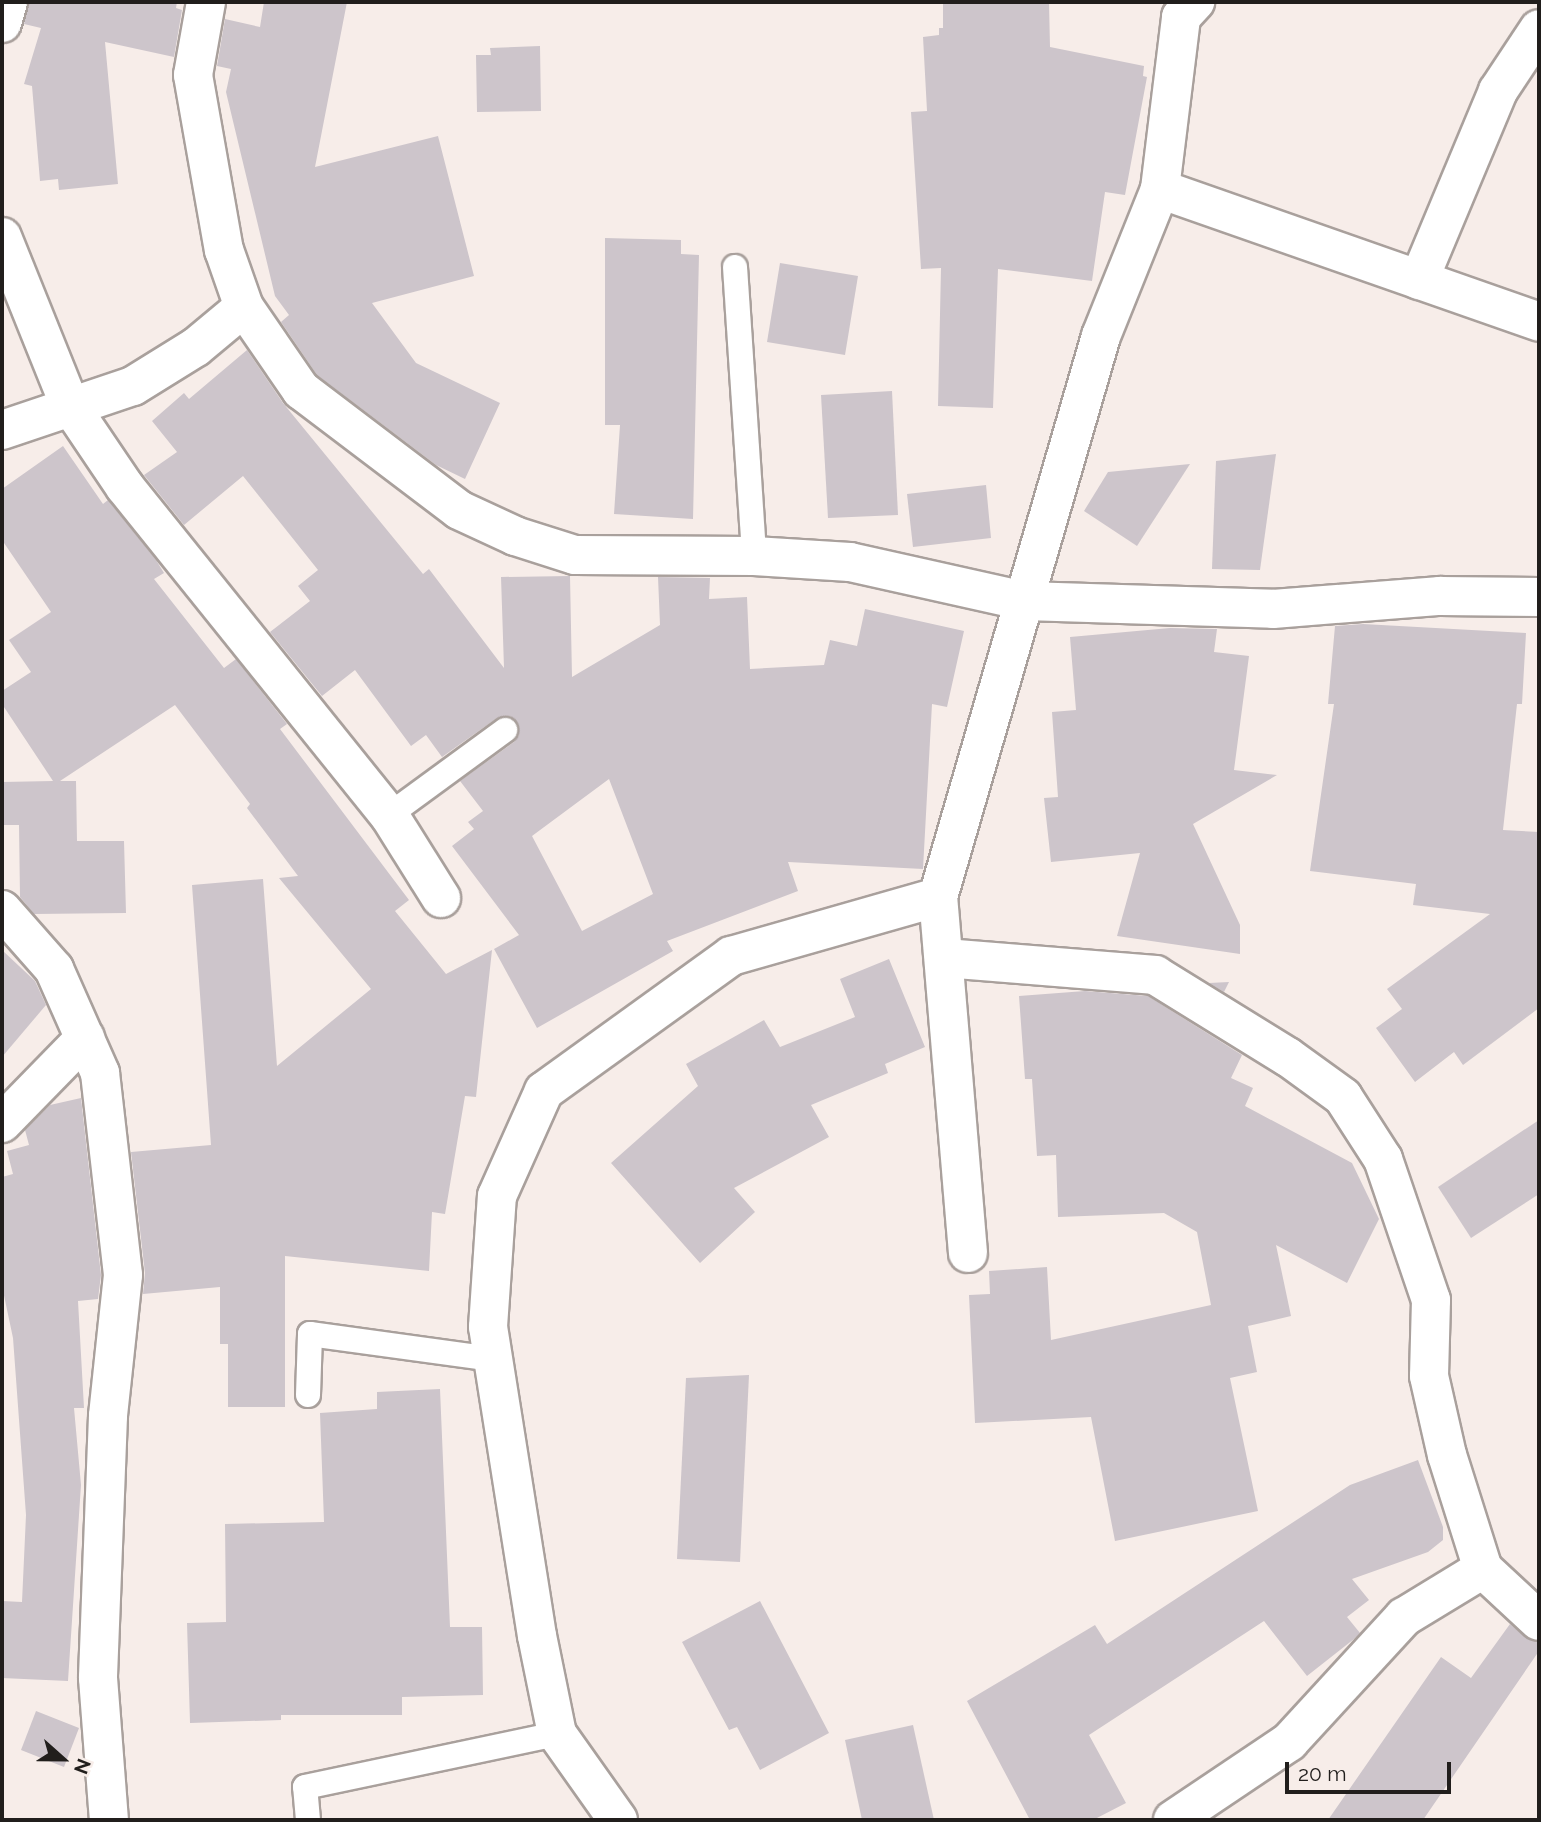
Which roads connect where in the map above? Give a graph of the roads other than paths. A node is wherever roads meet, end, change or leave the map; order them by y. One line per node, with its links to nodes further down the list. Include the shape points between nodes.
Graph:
1 (8, 2): 4 (street)
2 (206, 2): 10 (street, via 193,75 224,250)
3 (1176, 7): 6 (street)
4 (2, 23)
5 (1539, 29): 9 (street, via 1499,91)
6 (1160, 189): 9 (street); 16 (street, via 1101,336)
7 (2, 237): 12 (street)
8 (735, 267): 14 (lane)
9 (1419, 280): 11 (street)
10 (244, 306): 12 (street, via 196,347 134,386); 14 (street, via 301,390 458,510 515,536 575,555)
11 (1539, 322)
12 (69, 404): 13 (street); 18 (street, via 125,487)
13 (3, 429)
14 (754, 556): 16 (street, via 850,562)
15 (1539, 597): 16 (street, via 1440,596 1273,609)
16 (1025, 601): 19 (street)
17 (505, 730): 18 (lane)
18 (389, 815): 20 (street)
19 (938, 897): 22 (street); 26 (street, via 731,957 544,1091 497,1196 488,1327)
20 (440, 898)
21 (2, 910): 23 (street, via 54,969)
22 (945, 958): 25 (street); 28 (street, via 1155,975 1288,1057 1343,1097 1382,1159 1432,1300 1429,1376 1447,1455)
23 (85, 1038): 24 (street); 31 (street, via 100,1073 124,1275 108,1416 98,1678)
24 (2, 1123)
25 (968, 1253)
26 (493, 1359): 27 (lane, via 310,1334); 30 (street)
27 (308, 1395)
28 (1483, 1569): 29 (street); 34 (street, via 1404,1617 1289,1742)
29 (1539, 1621)
30 (557, 1734): 32 (lane, via 305,1787); 33 (street)
31 (109, 1820)
32 (308, 1820)
33 (618, 1820)
34 (1173, 1820)

